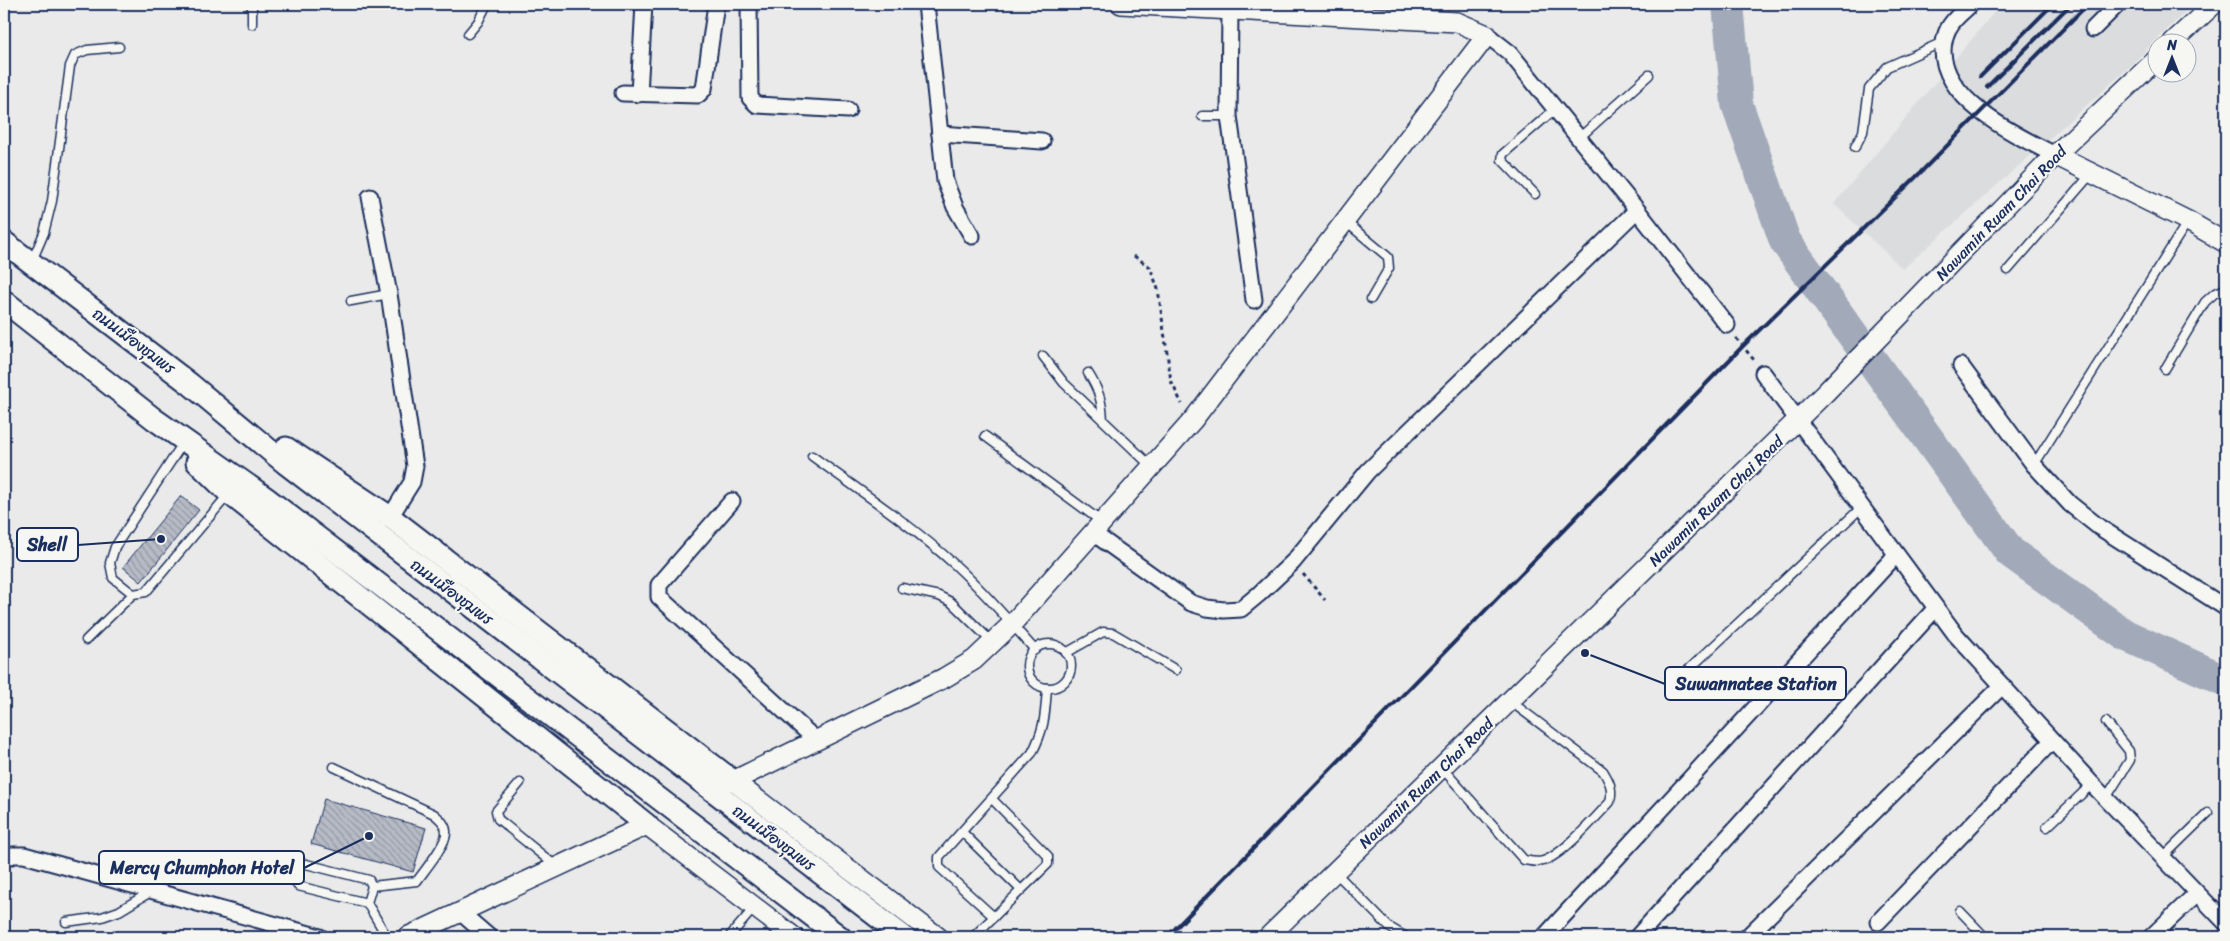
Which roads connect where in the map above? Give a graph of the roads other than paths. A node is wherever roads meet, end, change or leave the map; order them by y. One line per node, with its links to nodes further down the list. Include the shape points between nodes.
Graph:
1 (252, 4): 12 (lane)
2 (487, 4): 15 (lane)
3 (644, 4): 22 (street)
4 (716, 4): 22 (street, via 704,89 698,95)
5 (748, 4): 24 (street, via 750,98 757,105)
6 (926, 4): 27 (street)
7 (1121, 4): 11 (street)
8 (1971, 4): 17 (street, via 1951,23)
9 (2118, 4): 13 (street)
10 (2214, 4): 14 (street)
11 (1230, 9): 16 (street, via 1375,14 1458,22); 26 (street)
12 (252, 24)
13 (2093, 29)
14 (2184, 32)
15 (468, 34)
16 (1487, 35): 23 (street, via 1510,53); 37 (street)
17 (1943, 42): 30 (lane, via 1887,67 1869,89 1863,132); 31 (street, via 1943,64 1952,82 1980,111 2005,129)
18 (119, 47): 41 (lane, via 87,50 75,55 70,66 52,201 44,233)
19 (2148, 67): 31 (street, Nawamin Ruam Chai Road)
20 (1648, 75): 28 (lane)
21 (623, 94): 22 (street)
22 (639, 94)
23 (1555, 109): 28 (street); 33 (lane, via 1503,154 1502,160)
24 (848, 110)
25 (1202, 116): 26 (lane)
26 (1229, 116): 46 (street)
27 (940, 134): 29 (street); 38 (street, via 945,181 954,207)
28 (1579, 138): 35 (street)
29 (1042, 141)
30 (1856, 147)
31 (2055, 155): 32 (street); 58 (street, Nawamin Ruam Chai Road)
32 (2092, 174): 36 (street); 42 (lane)
33 (1536, 194)
34 (370, 196): 44 (street)
35 (1637, 210): 49 (street); 68 (street, via 1368,471 1293,562 1241,609 1207,608 1191,603)
36 (2188, 221): 40 (street); 62 (lane)
37 (1346, 222): 45 (lane, via 1388,257 1389,268); 63 (street, via 1193,420)
38 (972, 236)
39 (4, 242): 41 (main road, ถนนเมืองชุมพร)
40 (2226, 244)
41 (31, 263): 55 (main road, ถนนเมืองชุมพร)
42 (2008, 270)
43 (2226, 289): 52 (lane, via 2215,293 2206,302)
44 (389, 294): 48 (lane); 67 (street, via 415,466 412,482)
45 (1371, 299)
46 (1254, 300)
47 (4, 301): 56 (main road)
48 (350, 301)
49 (1726, 325)
50 (1043, 356): 57 (lane, via 1064,384)
51 (1961, 366): 62 (street)
52 (2165, 369)
53 (1088, 373): 57 (lane, via 1102,401)
54 (1763, 373): 58 (street)
55 (190, 384): 67 (main road); 122 (main road, ถนนเมืองชุมพร, via 285,464)
56 (154, 419): 60 (main road); 121 (main road, via 266,498)
57 (1103, 420): 63 (lane)
58 (1799, 420): 66 (street); 83 (street, Nawamin Ruam Chai Road)
59 (984, 436): 68 (lane)
60 (181, 446): 64 (main road); 71 (lane, via 115,547 110,563 113,578)
61 (812, 456): 74 (lane, via 953,563)
62 (2034, 465): 72 (street, via 2070,504 2099,526)
63 (1152, 467): 68 (street)
64 (229, 494): 71 (lane, via 146,592); 95 (main road)
65 (732, 501): 85 (street, via 659,585 660,597)
66 (1862, 507): 69 (street); 80 (lane)
67 (390, 517): 89 (main road)
68 (1097, 528): 74 (street)
69 (1896, 555): 73 (street); 127 (street)
70 (902, 588): 76 (lane, via 951,602)
71 (133, 594): 75 (lane)
72 (2226, 608)
73 (1935, 609): 81 (street); 128 (street)
74 (1012, 624): 76 (street); 77 (lane)
75 (86, 640)
76 (993, 643): 85 (street, via 974,660 944,678)
77 (1035, 650): 78 (lane, via 1051,645); 82 (lane, via 1027,664 1028,673 1038,686)
78 (1066, 653): 79 (lane, via 1103,632 1113,633); 82 (lane, via 1071,668 1068,676 1055,687)
79 (1176, 670)
80 (1686, 672)
81 (2002, 686): 86 (street); 129 (street)
82 (1047, 688): 93 (lane, via 1042,735 1032,753)
83 (1510, 701): 88 (street, Nawamin Ruam Chai Road); 88 (lane, via 1603,771 1610,782 1610,802 1557,854 1543,861 1524,860)
84 (2106, 722): 92 (lane, via 2129,751 2130,760)
85 (816, 740): 89 (street)
86 (2052, 741): 91 (street); 112 (street)
87 (334, 768): 102 (lane, via 434,814 444,824 446,834 443,842 417,881)
88 (1442, 768): 101 (street, Nawamin Ruam Chai Road)
89 (733, 781): 123 (street)
90 (520, 784): 100 (lane, via 496,811 498,819)
91 (2092, 784): 92 (street); 96 (lane)
92 (2106, 798): 98 (street)
93 (992, 799): 97 (lane); 104 (lane, via 1048,856 1048,864)
94 (2208, 813): 98 (lane)
95 (648, 825): 100 (street); 107 (street)
96 (2047, 828)
97 (962, 832): 104 (lane); 110 (lane, via 939,857 939,867)
98 (2163, 857): 105 (street)
99 (4, 859): 103 (street, via 24,855)
100 (557, 867): 109 (street)
101 (1335, 872): 125 (street, Nawamin Ruam Chai Road); 126 (lane, via 1389,926)
102 (372, 886): 106 (lane); 106 (lane, via 369,880 306,864 299,865 296,873 294,881 298,886)
103 (153, 890): 111 (lane, via 119,911); 114 (street)
104 (1021, 890): 110 (lane)
105 (2196, 894): 113 (street); 131 (street)
106 (367, 903): 116 (lane)
107 (755, 908): 119 (lane); 120 (street)
108 (1960, 911): 130 (lane)
109 (460, 912): 117 (street); 118 (street)
110 (994, 917): 124 (lane)
111 (66, 922)
112 (1878, 922)
113 (2226, 924)
114 (281, 932): 115 (street)
115 (320, 937)
116 (387, 937)
117 (407, 937)
118 (489, 937)
119 (729, 937)
120 (794, 937)
121 (840, 937)
122 (904, 937)
123 (938, 937)
124 (973, 937)
125 (1268, 937)
126 (1406, 937)
127 (1544, 937)
128 (1637, 937)
129 (1747, 937)
130 (1984, 937)
131 (2151, 937)

